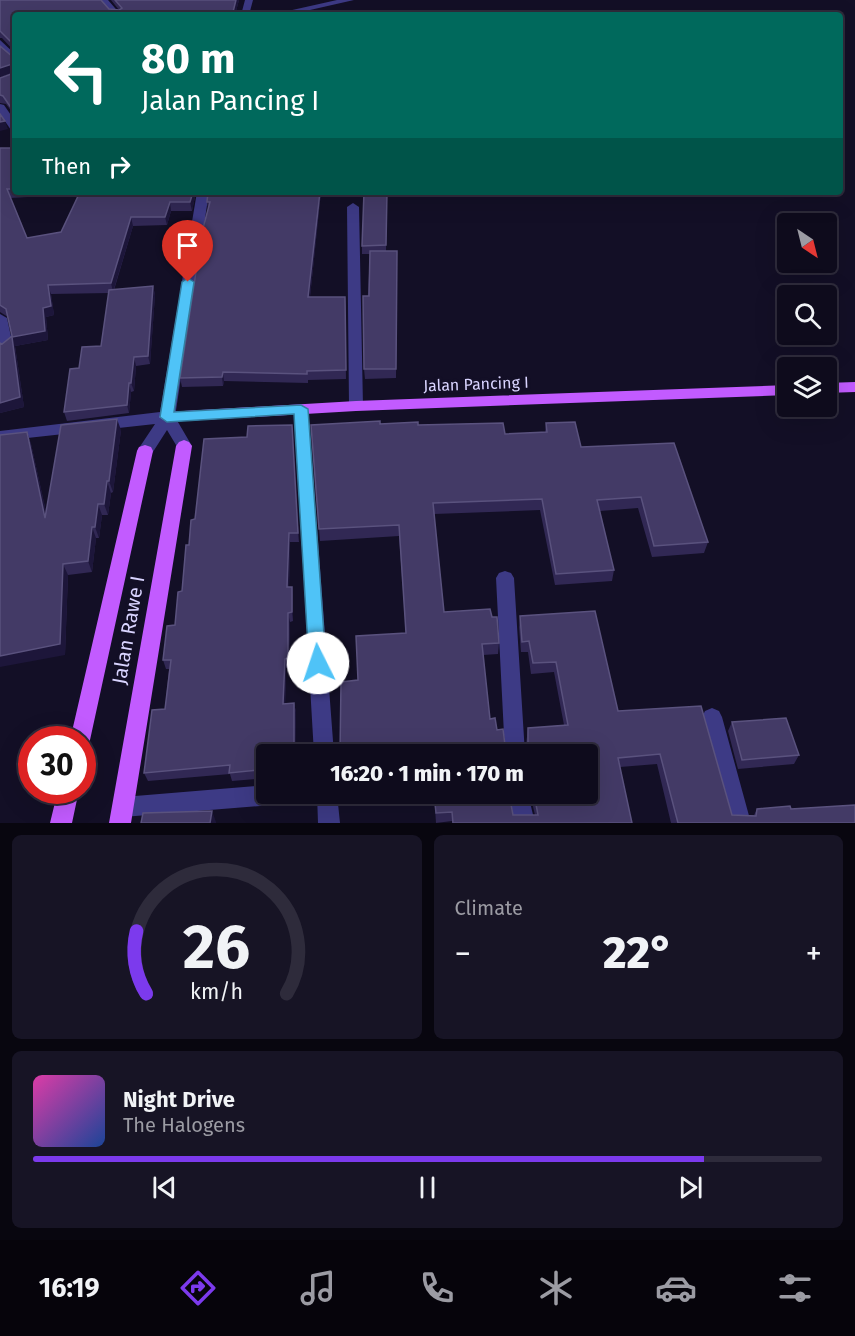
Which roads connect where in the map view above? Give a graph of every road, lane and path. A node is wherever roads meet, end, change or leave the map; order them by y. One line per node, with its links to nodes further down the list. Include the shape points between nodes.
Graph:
1 (103, 0): 3 (street)
2 (350, 0): 4 (street)
3 (114, 12)
4 (289, 12)
5 (0, 43): 6 (street)
6 (12, 57)
7 (0, 106): 8 (street)
8 (12, 124)
9 (203, 195): 18 (street)
10 (353, 207): 16 (street)
11 (0, 318): 12 (street)
12 (6, 346)
13 (855, 387): 14 (main road)
14 (837, 388)
15 (777, 390): 16 (main road, Jalan Pancing I)
16 (356, 406): 17 (main road, Jalan Pancing I)
17 (301, 409): 18 (main road, Jalan Pancing I); 25 (street)
18 (167, 417): 19 (street); 20 (street); 21 (street)
19 (0, 436)
20 (184, 446): 31 (main road, Jalan Rawe I)
21 (145, 452): 24 (main road, Jalan Rawe I)
22 (505, 578): 26 (street)
23 (712, 717): 35 (street)
24 (83, 726)
25 (323, 744)
26 (514, 744)
27 (256, 798): 31 (street)
28 (66, 804): 32 (main road)
29 (328, 804): 33 (street)
30 (520, 804): 34 (street)
31 (121, 815)
32 (61, 823)
33 (329, 823)
34 (524, 823)
35 (740, 823)

